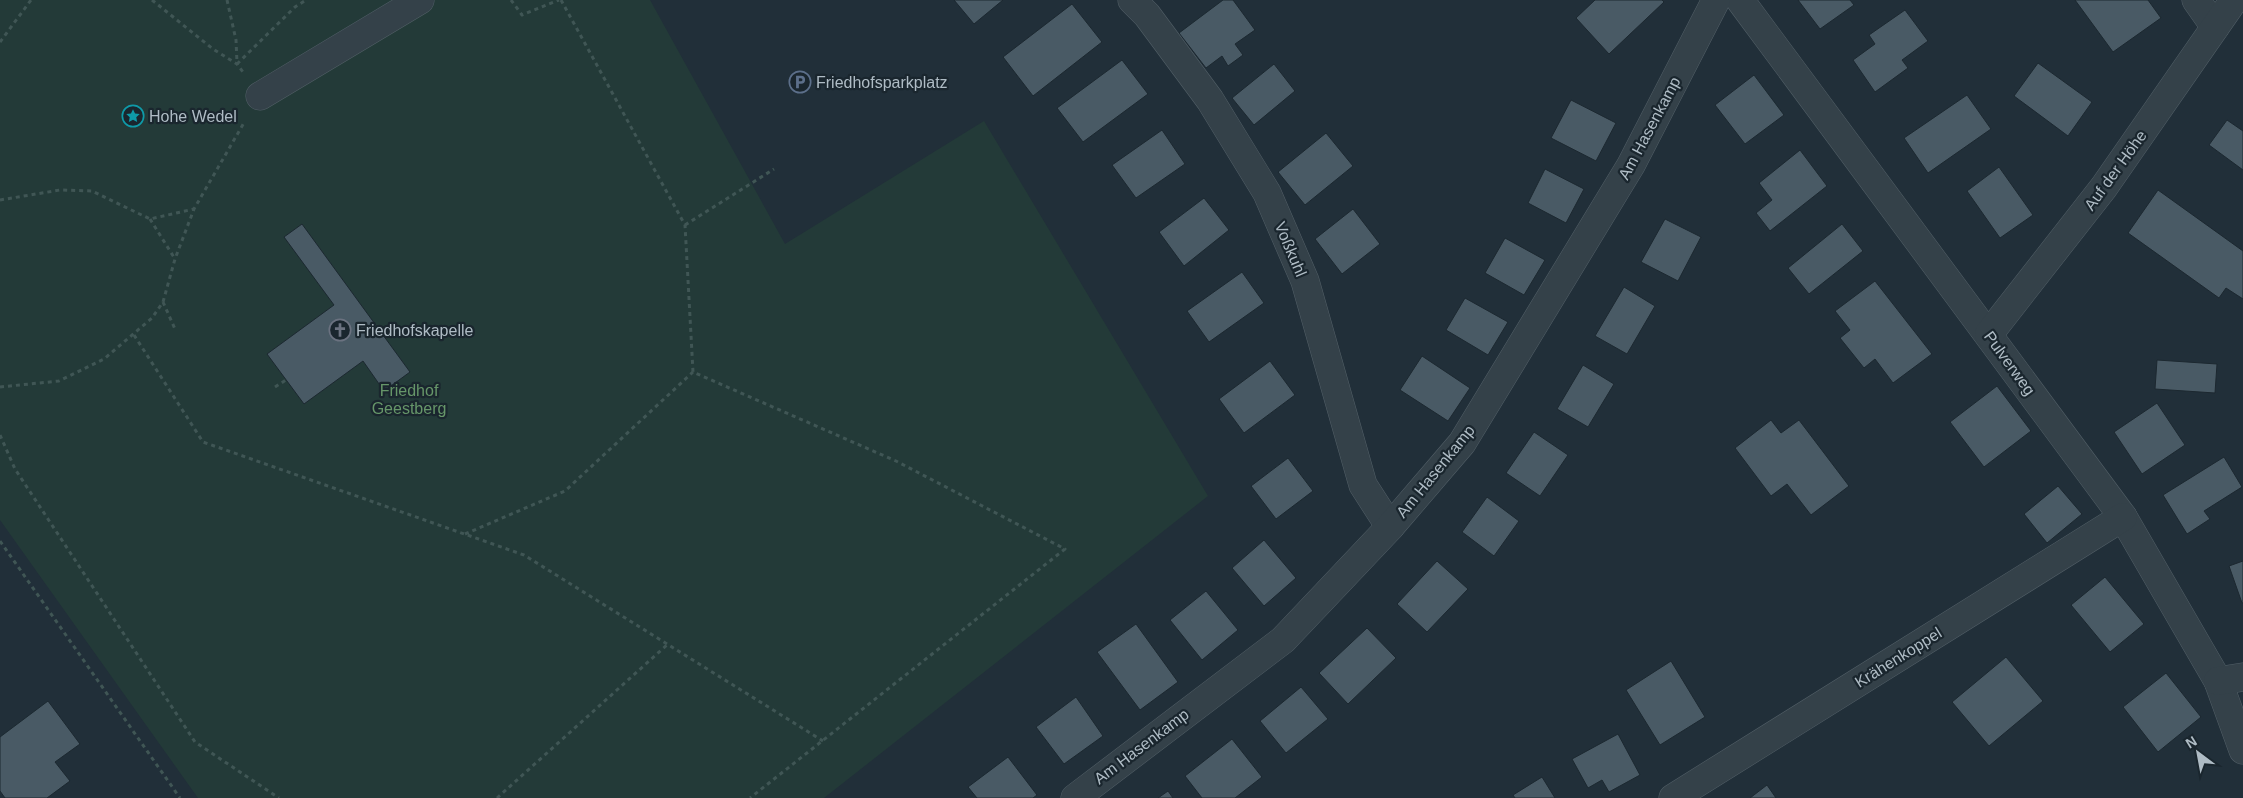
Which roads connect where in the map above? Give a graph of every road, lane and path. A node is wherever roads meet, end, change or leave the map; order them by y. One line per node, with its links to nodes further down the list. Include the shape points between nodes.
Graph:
1 (31, 0): 14 (path)
2 (152, 0): 15 (path)
3 (227, 0): 15 (path, via 236,40)
4 (306, 0): 15 (path)
5 (420, 0): 16 (street)
6 (511, 0): 7 (path, via 522,15)
7 (560, 0): 21 (path)
8 (1132, 0): 33 (street, Voßkuhl, via 1147,15 1210,100 1267,193 1305,281 1363,485)
9 (1716, 0): 33 (street, Am Hasenkamp, via 1631,165 1462,443)
10 (1740, 0): 25 (street, Pulverweg)
11 (2196, 0): 13 (street)
12 (2234, 0): 13 (street, Auf der Höhe)
13 (2215, 27): 25 (street, Auf der Höhe, via 2104,187)
14 (0, 42)
15 (237, 64): 16 (path)
16 (260, 96): 19 (path)
17 (774, 169): 21 (path)
18 (0, 200): 20 (path, via 60,190 92,190)
19 (194, 209): 20 (path); 22 (path)
20 (150, 220): 22 (path)
21 (685, 225): 27 (path)
22 (175, 259): 23 (path)
23 (163, 302): 24 (path); 26 (path)
24 (175, 329)
25 (1989, 334): 32 (street, Pulverweg)
26 (134, 335): 29 (path, via 104,359 59,381); 34 (path, via 203,442)
27 (693, 372): 34 (path, via 566,492); 38 (path, via 896,461 1066,549)
28 (286, 380): 30 (path)
29 (0, 387)
30 (275, 387)
31 (0, 435): 41 (path, via 14,469 195,742)
32 (2123, 516): 37 (street, Pulverweg); 45 (street, Krähenkoppel)
33 (1390, 527): 44 (street, Am Hasenkamp, via 1283,640)
34 (464, 534): 36 (path, via 524,555)
35 (0, 541): 40 (path)
36 (668, 644): 38 (path); 42 (path)
37 (2230, 679): 39 (street, Pulverweg)
38 (823, 741): 43 (path)
39 (2243, 750)
40 (180, 798)
41 (278, 798)
42 (497, 798)
43 (750, 798)
44 (1074, 798)
45 (1673, 798)

